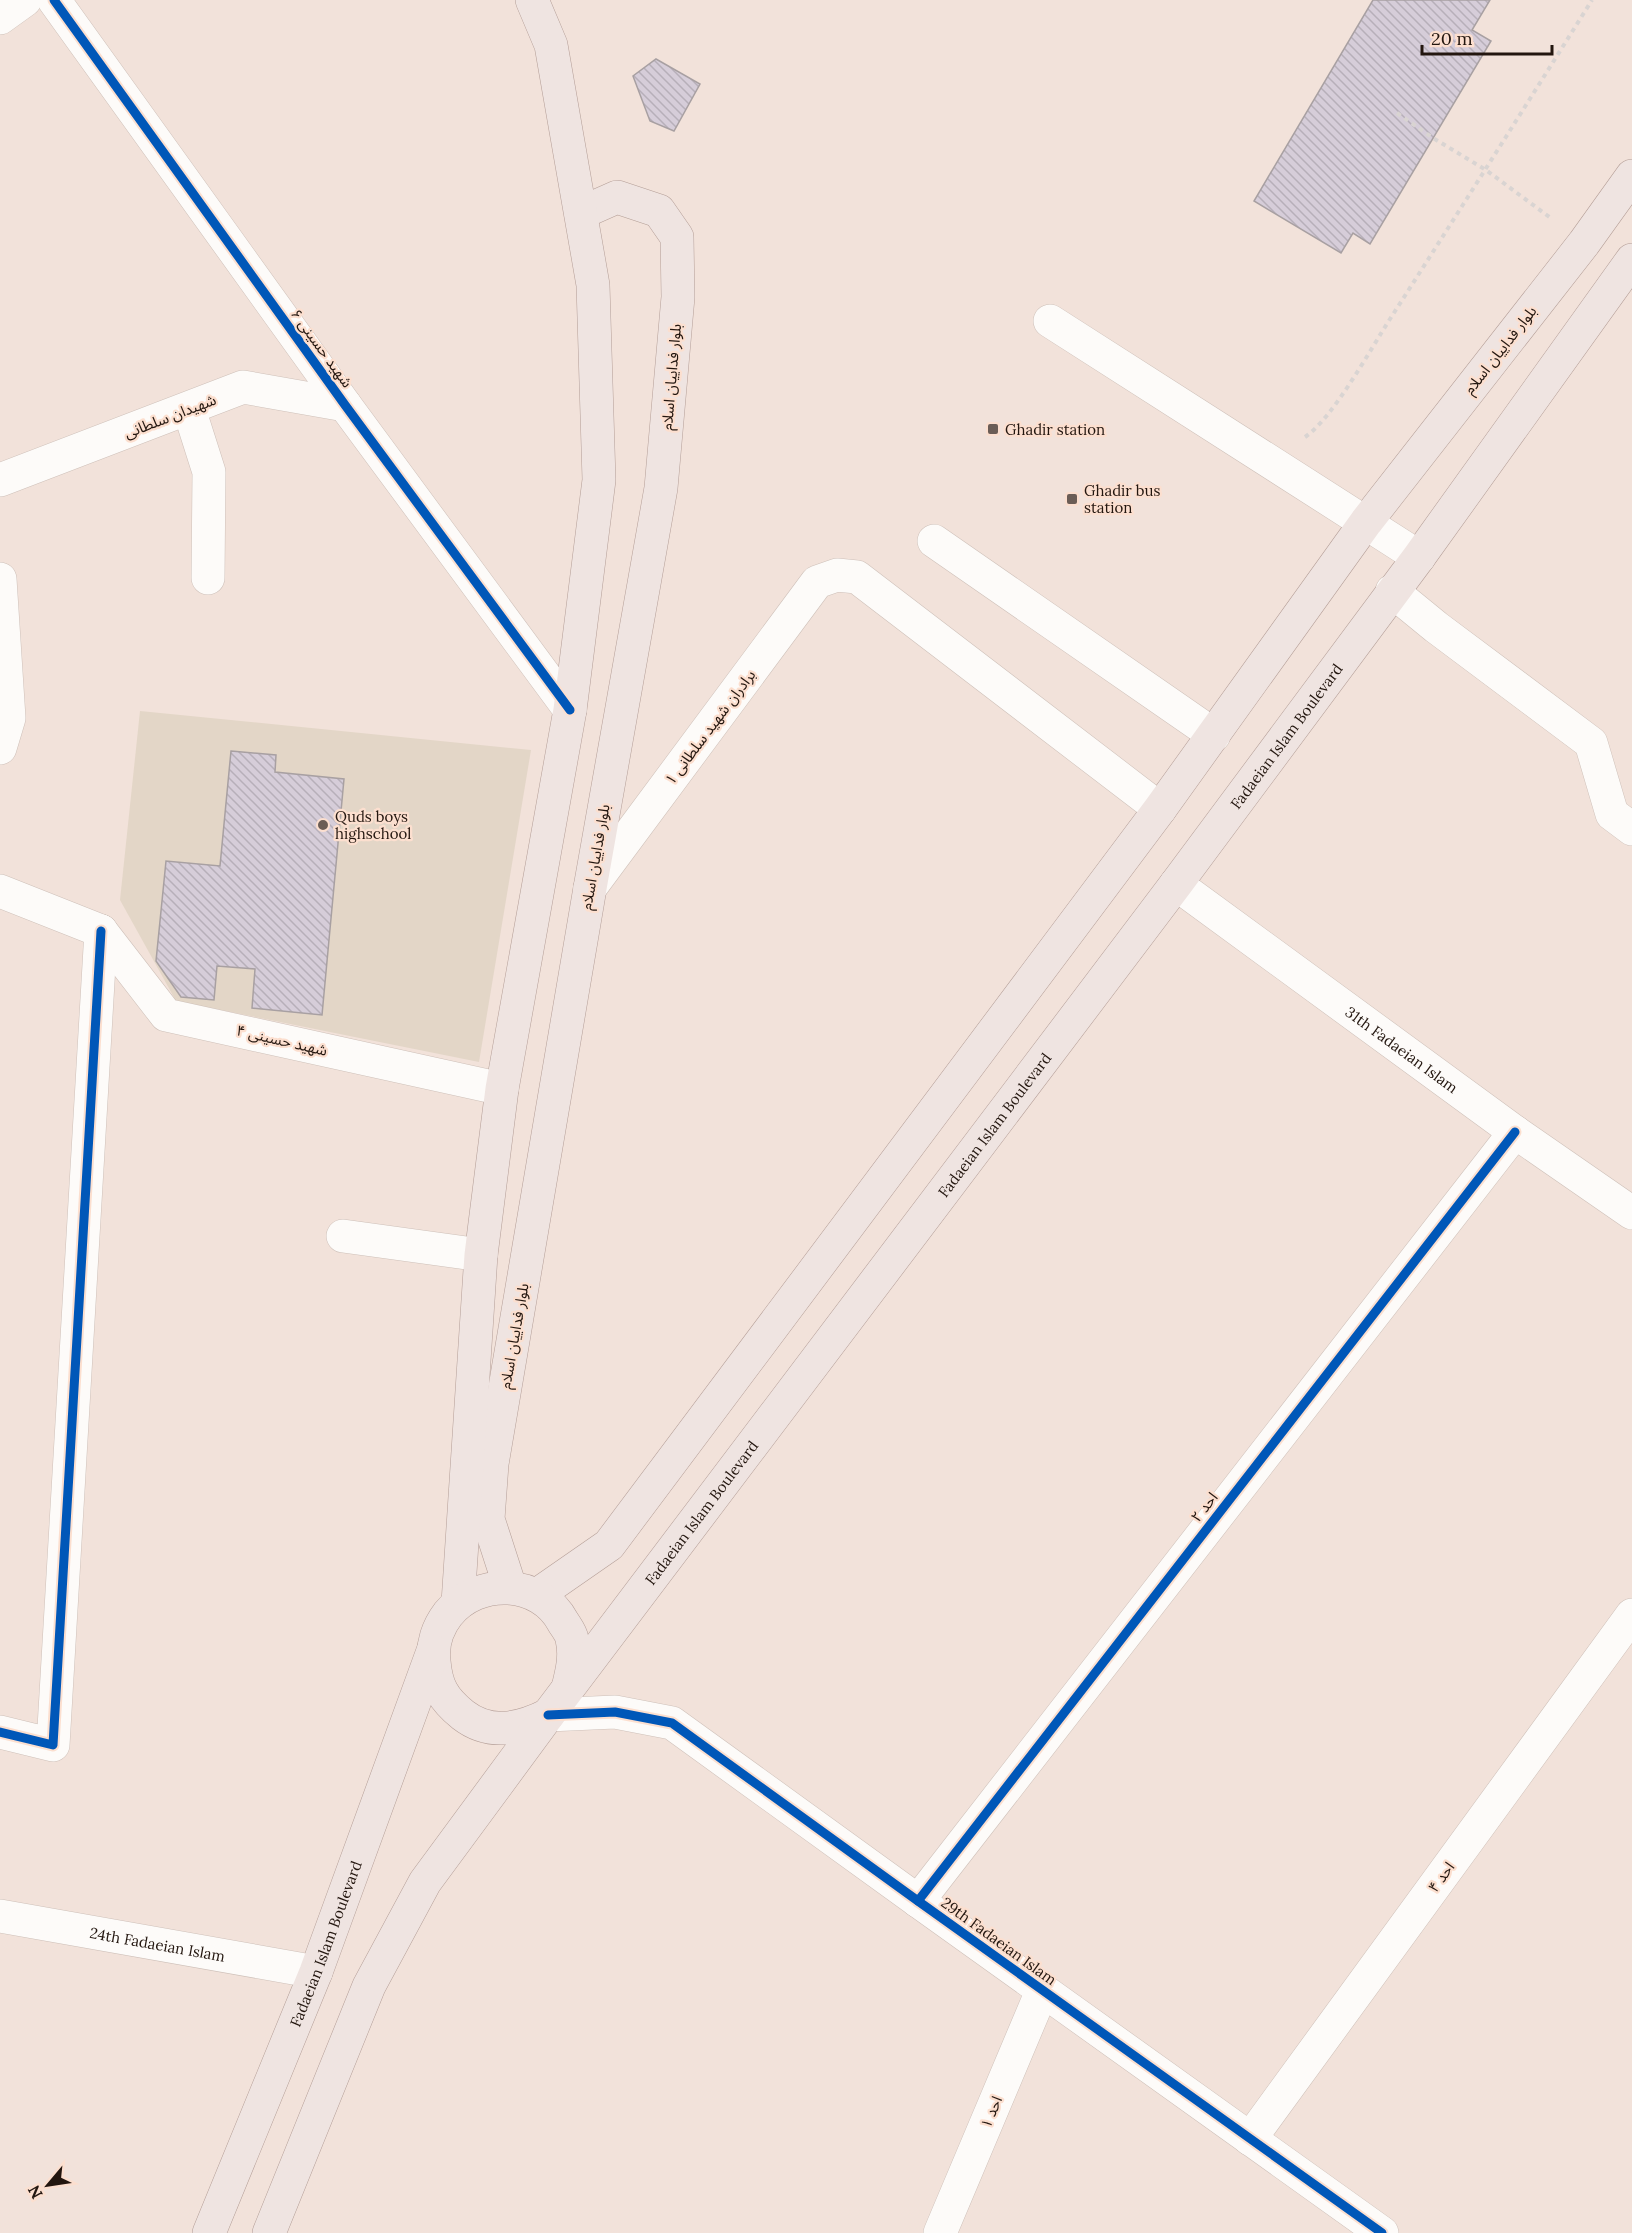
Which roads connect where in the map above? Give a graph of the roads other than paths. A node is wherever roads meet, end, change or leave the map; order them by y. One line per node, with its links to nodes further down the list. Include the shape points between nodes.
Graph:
1 (25, 0): 4 (street)
2 (54, 0): 9 (street, شهید حسینی ۶)
3 (532, 0): 6 (main road, via 551,45)
4 (0, 18)
5 (1632, 176): 12 (main road, بلوار فداییان اسلام)
6 (581, 213): 18 (main road, via 593,285 598,480); 24 (main road, بلوار فداییان اسلام, via 617,197 659,211 677,237 678,297 661,488)
7 (1632, 260): 14 (main road)
8 (1050, 321): 12 (street)
9 (345, 405): 10 (street, شهیدان سلطانی, via 243,387); 18 (street, شهید حسینی ۶)
10 (189, 409): 11 (street, شهیدان سلطانی); 15 (street, via 209,472)
11 (0, 480)
12 (1366, 522): 14 (street); 19 (main road)
13 (934, 541): 19 (street)
14 (1419, 557): 17 (main road, Fadaeian Islam Boulevard)
15 (208, 578)
16 (0, 579): 20 (street, via 9,718)
17 (1392, 591): 22 (street, via 1591,743 1612,814); 23 (main road, Fadaeian Islam Boulevard)
18 (570, 710): 27 (main road)
19 (1214, 735): 21 (main road)
20 (0, 748)
21 (1160, 809): 24 (street, برادران شهید سلطانی ۱, via 857,578 837,575 817,582); 32 (main road, via 609,1545)
22 (1632, 829)
23 (1176, 884): 28 (street, 31th Fadaeian Islam); 36 (main road, Fadaeian Islam Boulevard)
24 (590, 888): 32 (main road, بلوار فداییان اسلام, via 492,1464 488,1519)
25 (0, 891): 26 (street)
26 (101, 931): 27 (street, شهید حسینی ۴, via 166,1015); 37 (street, via 53,1745)
27 (502, 1089): 31 (main road)
28 (1515, 1132): 29 (street, 31th Fadaeian Islam); 38 (street, احد ۲)
29 (1632, 1213)
30 (343, 1236): 31 (street)
31 (481, 1255): 33 (main road)
32 (523, 1591): 33 (main road, via 482,1589); 36 (main road, via 558,1613 572,1637 574,1665)
33 (458, 1603): 35 (main road, via 441,1624)
34 (1632, 1615): 42 (street, احد ۴)
35 (432, 1651): 36 (main road, via 435,1679 448,1703 470,1721 497,1729 525,1726); 40 (main road, Fadaeian Islam Boulevard)
36 (557, 1704): 38 (street, 29th Fadaeian Islam, via 672,1723); 44 (main road, Fadaeian Islam Boulevard, via 425,1882 375,1976)
37 (0, 1732)
38 (918, 1901): 41 (street, 29th Fadaeian Islam)
39 (0, 1916): 40 (street, 24th Fadaeian Islam)
40 (316, 1972): 43 (main road, Fadaeian Islam Boulevard)
41 (1042, 1991): 42 (street, 29th Fadaeian Islam); 45 (street, احد ۱)
42 (1250, 2139): 46 (street, 29th Fadaeian Islam)
43 (209, 2233)
44 (270, 2233)
45 (940, 2233)
46 (1382, 2233)

